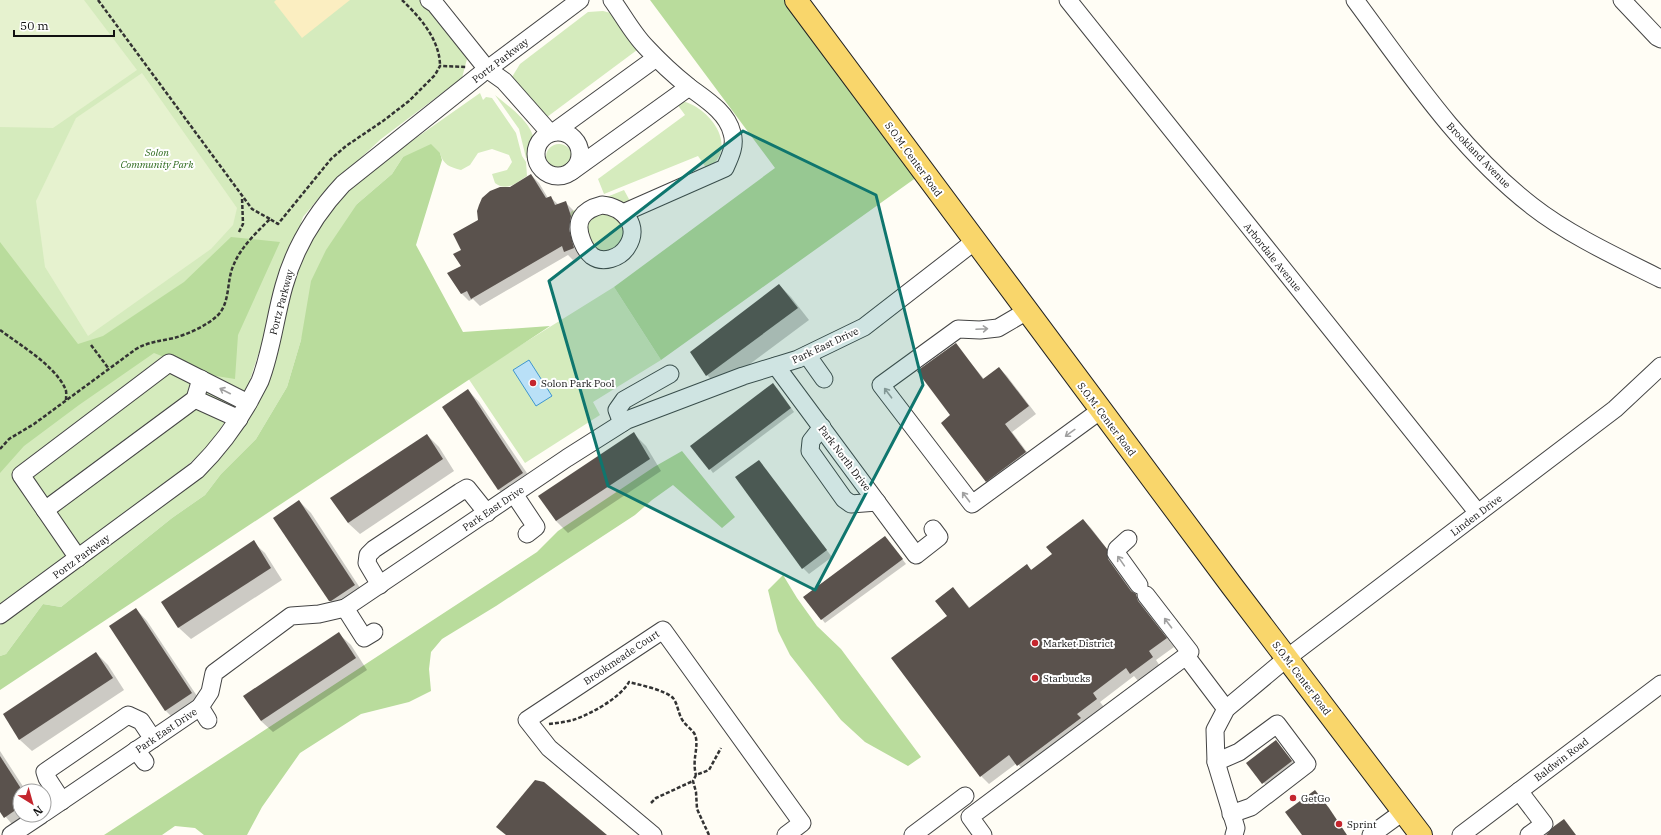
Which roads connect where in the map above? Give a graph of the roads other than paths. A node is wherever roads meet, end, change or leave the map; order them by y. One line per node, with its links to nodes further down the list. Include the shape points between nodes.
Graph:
1 (429, 0): 10 (street, via 435,4)
2 (580, 0): 10 (street, Portz Parkway)
3 (612, 0): 9 (street, via 644,46)
4 (796, 0): 15 (main road, S.O.M. Center Road)
5 (1068, 0): 34 (street, Arbordale Avenue)
6 (1355, 0): 16 (street, Brookland Avenue, via 1422,91 1461,139 1500,180 1533,207 1576,235)
7 (1622, 0): 8 (street)
8 (1661, 40)
9 (656, 58): 11 (street); 12 (street)
10 (487, 70): 12 (street, via 504,81); 25 (street, Portz Parkway, via 358,171 324,204 309,226 295,255 284,285 260,381)
11 (689, 87): 13 (street); 14 (street, via 724,116 732,133 732,154 725,168)
12 (552, 132): 13 (street, via 563,132 572,136 578,144 580,154 578,163); 13 (street, via 542,137 538,144 537,161 548,174 565,175)
13 (572, 171)
14 (623, 213)
15 (975, 241): 17 (main road, S.O.M. Center Road); 18 (street, Park East Drive, via 864,327)
16 (1661, 279)
17 (1027, 311): 26 (main road, S.O.M. Center Road); 26 (street, one-way to 17, via 972,504 881,385 958,329 998,328)
18 (807, 355): 19 (street, Park East Drive); 23 (street)
19 (776, 366): 28 (street, Park East Drive, via 710,388); 29 (street, Park North Drive)
20 (1661, 366): 34 (street, Linden Drive, via 1615,409)
21 (670, 374): 28 (street, via 624,400 617,410)
22 (201, 379): 24 (street); 25 (street, one-way to 22); 32 (street, via 169,363 20,475)
23 (824, 379)
24 (195, 399): 27 (street); 32 (street)
25 (248, 403): 27 (street, Portz Parkway)
26 (1101, 410): 44 (main road, S.O.M. Center Road)
27 (239, 419): 38 (street, Portz Parkway, via 216,451 197,470)
28 (622, 423): 30 (street, Park East Drive)
29 (822, 427): 31 (street, Park North Drive); 31 (street, via 811,441 810,451 844,499 851,504)
30 (514, 494): 33 (street, Park East Drive); 36 (street, via 536,528)
31 (877, 502): 35 (street, Park North Drive, via 916,555 940,537)
32 (45, 510): 38 (street)
33 (487, 513): 39 (street, Park East Drive); 39 (street, via 467,488 374,549 368,556 367,563)
34 (1478, 513): 44 (street, Linden Drive)
35 (933, 529)
36 (527, 534)
37 (1128, 539): 43 (street, one-way to 37, via 1116,553)
38 (78, 558): 41 (street, Portz Parkway)
39 (380, 585): 40 (street, Park East Drive)
40 (345, 608): 42 (street, via 364,638); 47 (street, Park East Drive, via 319,614 291,616 214,673 204,714)
41 (0, 615)
42 (374, 632)
43 (1190, 652)
44 (1287, 658): 46 (street, Linden Drive); 52 (main road, S.O.M. Center Road)
45 (1661, 684): 49 (street, Baldwin Road)
46 (1226, 709): 48 (street, via 1215,730); 59 (street, via 1186,656 970,817)
47 (153, 739): 51 (street, Park East Drive, via 140,756); 51 (street, via 141,721 128,716 45,772)
48 (1216, 762): 53 (street); 53 (street, via 1239,752 1277,724 1307,764 1251,807)
49 (1519, 791): 63 (street, Baldwin Road); 64 (street, via 1544,824)
50 (966, 796): 55 (street)
51 (56, 809)
52 (1404, 812): 61 (street); 62 (main road, S.O.M. Center Road)
53 (1231, 814): 60 (street, via 1236,828)
54 (29, 823): 56 (street)
55 (924, 832)
56 (11, 835)
57 (653, 835): 58 (street, Brookmeade Court, via 549,748 527,720 663,630 802,823)
58 (786, 835)
59 (983, 835)
60 (1234, 835)
61 (1371, 835)
62 (1421, 835)
63 (1461, 835)
64 (1529, 835)

